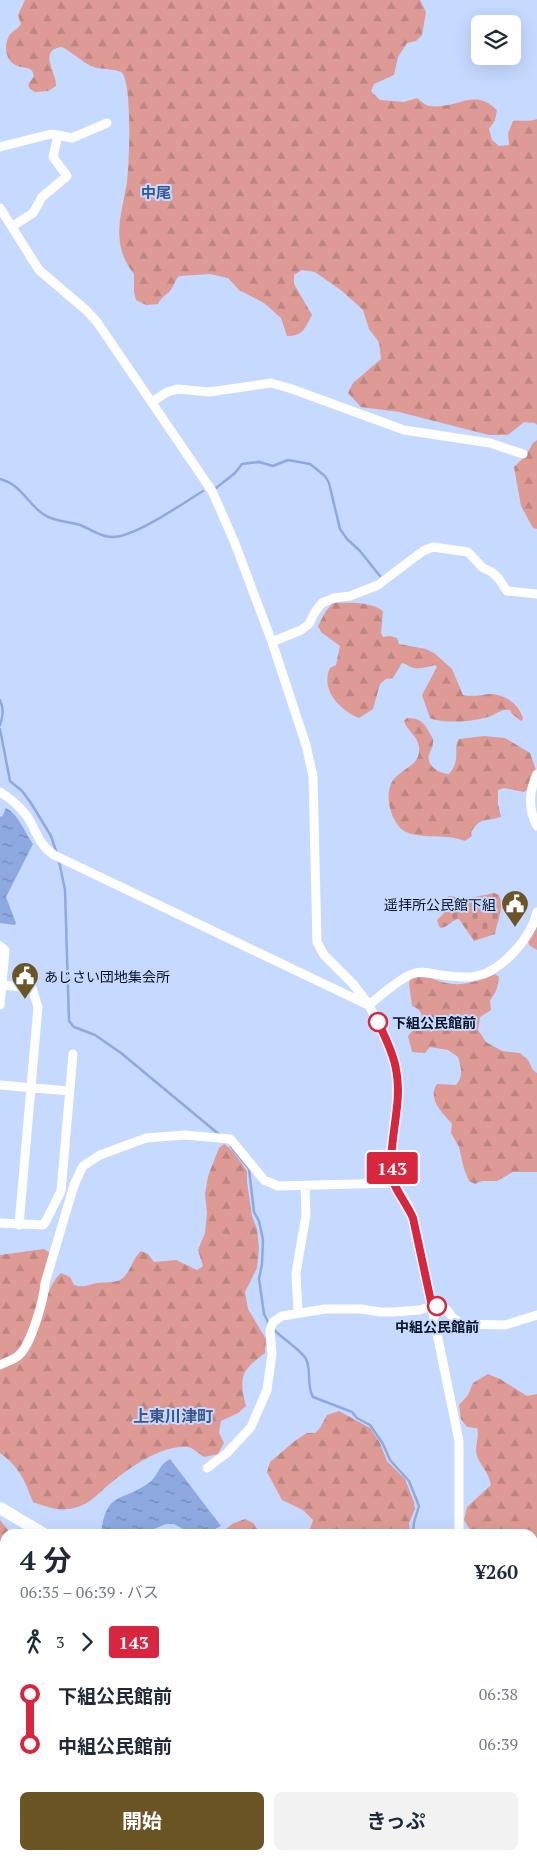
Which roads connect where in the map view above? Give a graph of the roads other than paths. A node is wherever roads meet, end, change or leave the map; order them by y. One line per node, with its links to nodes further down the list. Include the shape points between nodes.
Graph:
1 (107, 123): 2 (street, via 72,138)
2 (58, 135): 3 (street, via 51,134); 5 (street, via 53,158 67,176 42,197 33,213)
3 (0, 148)
4 (0, 208): 5 (street)
5 (13, 226): 6 (street, via 39,270 97,322)
6 (152, 402): 7 (street, via 178,389 208,392 271,383 404,430 490,443); 9 (street, via 212,491)
7 (523, 454)
8 (537, 594): 9 (street, via 507,591 499,579 468,552 433,547 378,585 322,603 310,624)
9 (272, 642): 17 (street, via 306,744 313,776 317,942 324,955)
10 (537, 774): 12 (street, via 530,806)
11 (1, 795): 17 (street, via 15,803 27,816 43,847 58,857)
12 (537, 826)
13 (537, 912): 17 (street, via 523,941 486,974 475,977 412,973)
14 (0, 946): 15 (street, via 5,950)
15 (2, 986): 16 (street); 20 (street, via 32,988 38,1007)
16 (0, 1005)
17 (369, 1005): 22 (street, via 397,1069 398,1096 391,1173)
18 (73, 1054): 21 (street)
19 (0, 1085): 20 (street)
20 (31, 1088): 21 (street); 25 (street)
21 (69, 1091): 25 (street, via 60,1195 45,1224)
22 (394, 1183): 23 (street); 26 (street, via 408,1205 415,1226)
23 (305, 1186): 27 (street, via 306,1215 296,1273); 29 (street, via 278,1186 264,1180 233,1142 223,1138 185,1135 146,1138 100,1155 83,1166 74,1185 45,1283 44,1298 27,1344 18,1356)
24 (0, 1223): 25 (street)
25 (20, 1225)
26 (432, 1306): 27 (street, via 394,1312 338,1308); 28 (street, via 447,1310 463,1324 505,1325); 33 (street, via 459,1441)
27 (298, 1313): 30 (street, via 280,1317 271,1328 267,1390 251,1428)
28 (537, 1315)
29 (0, 1365)
30 (207, 1468)
31 (0, 1508): 32 (highway)
32 (36, 1529)
33 (459, 1529)

